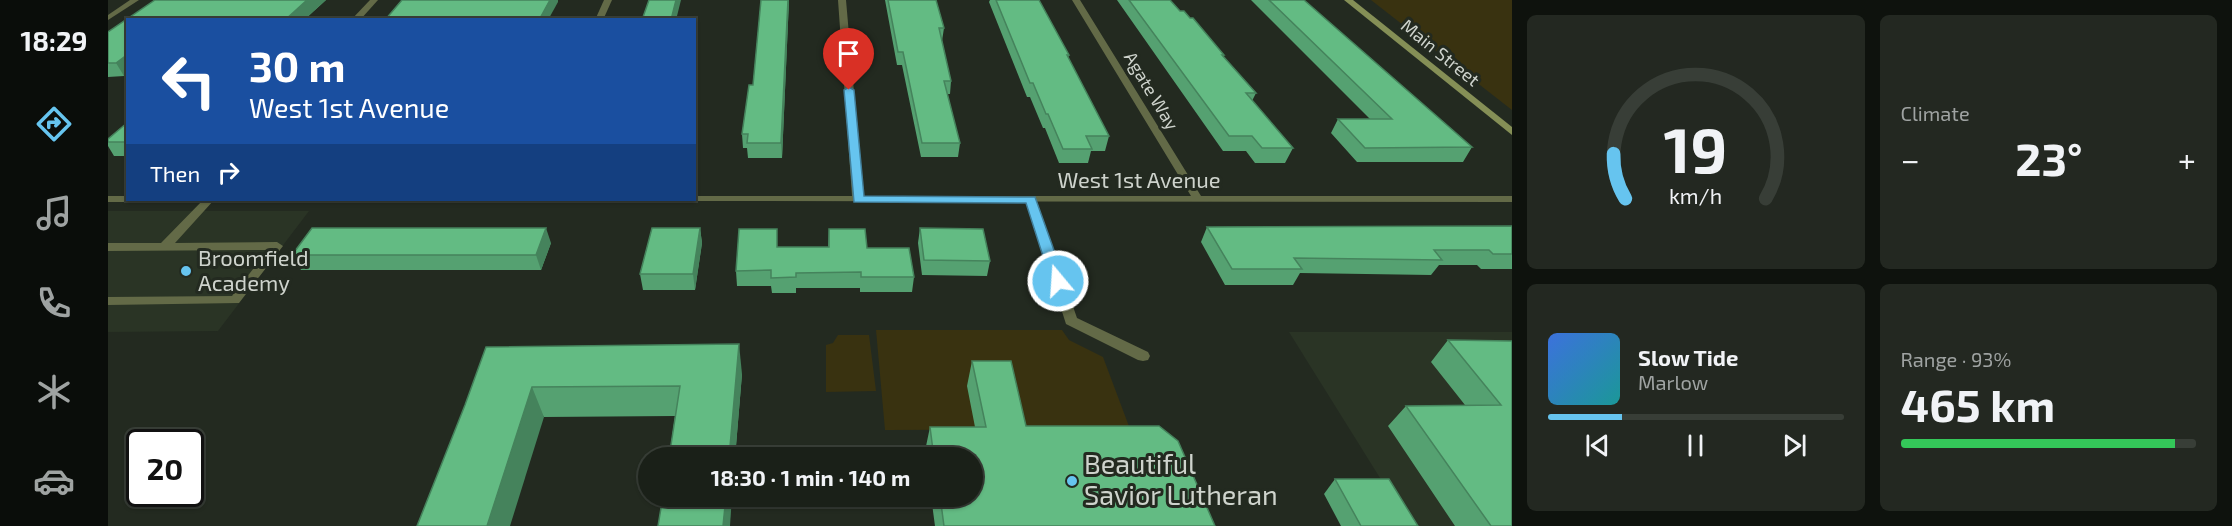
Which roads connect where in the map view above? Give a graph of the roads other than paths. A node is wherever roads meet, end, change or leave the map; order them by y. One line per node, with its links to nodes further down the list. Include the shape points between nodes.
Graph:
1 (135, 0): 7 (street)
2 (374, 0): 8 (street)
3 (608, 0): 9 (street)
4 (842, 0): 14 (street)
5 (1077, 0): 16 (street, Agate Way)
6 (1348, 0): 10 (main road, Main Street)
7 (108, 18)
8 (357, 18)
9 (600, 18)
10 (1512, 132)
11 (108, 199): 12 (street)
12 (126, 199)
13 (696, 199): 14 (street, West 1st Avenue)
14 (858, 199): 15 (street, West 1st Avenue)
15 (1031, 199): 16 (street, West 1st Avenue); 22 (street, via 1071,321)
16 (1198, 199): 17 (street, West 1st Avenue)
17 (1512, 200)
18 (208, 201): 20 (street)
19 (108, 247): 20 (street)
20 (164, 247): 21 (street, via 277,246 235,300)
21 (108, 301)
22 (1143, 356)

